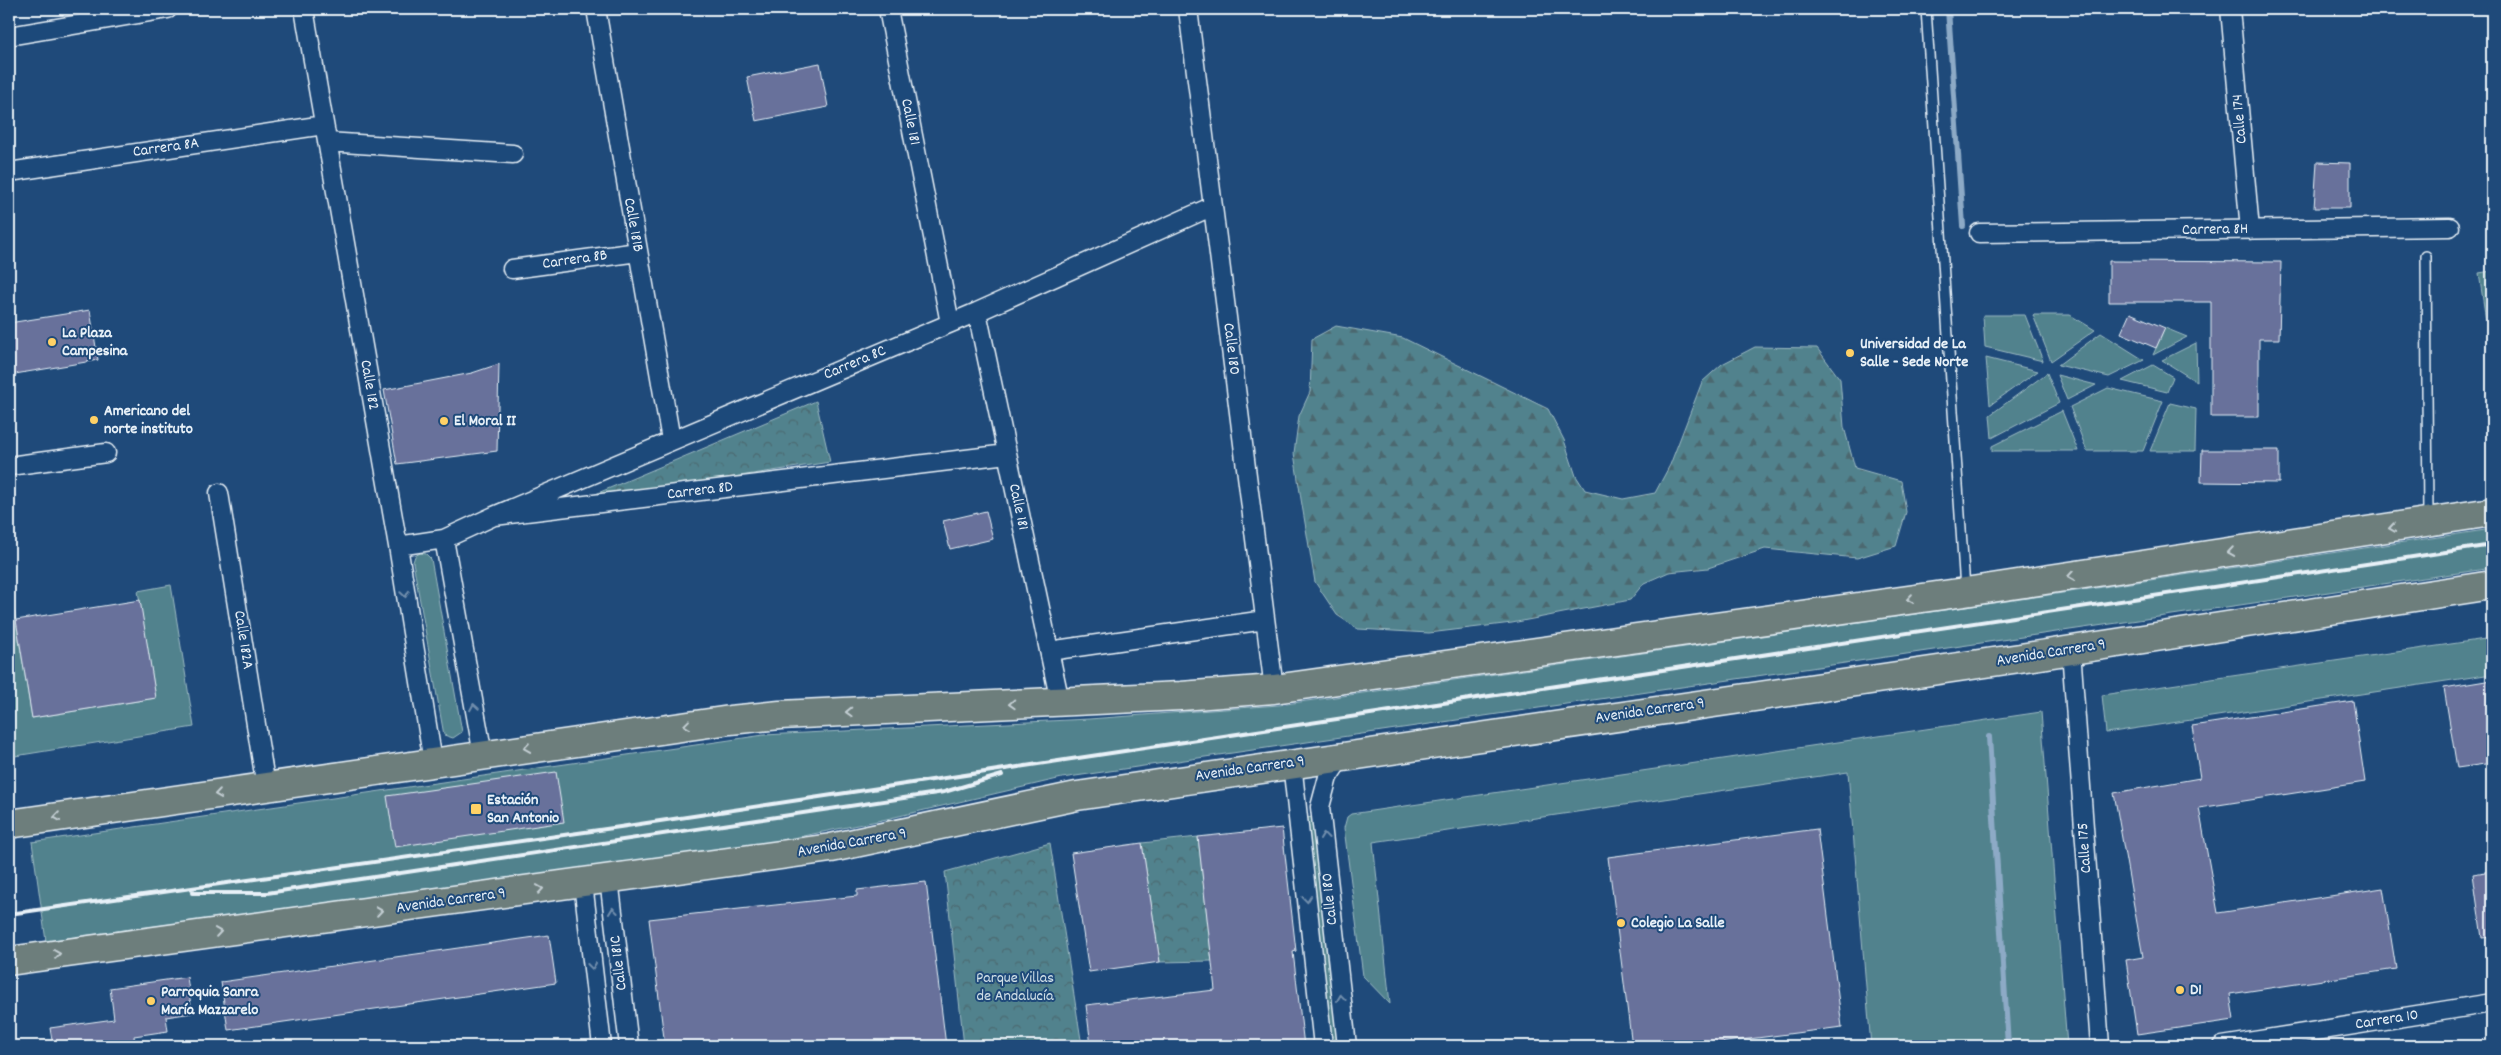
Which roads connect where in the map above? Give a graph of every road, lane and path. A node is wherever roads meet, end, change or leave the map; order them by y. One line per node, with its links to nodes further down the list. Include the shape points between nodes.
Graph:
1 (168, 9): 8 (street)
2 (304, 9): 9 (street, Calle 182)
3 (596, 9): 16 (street, Calle 181B)
4 (888, 9): 20 (street, Calle 181)
5 (1188, 9): 12 (street, Calle 180)
6 (1926, 9): 32 (lane)
7 (2230, 9): 14 (street, Calle 174)
8 (9, 36)
9 (325, 133): 10 (street, Carrera 8A); 11 (street, Carrera 8A); 30 (street, Calle 182)
10 (513, 154)
11 (9, 172)
12 (1213, 206): 19 (street, Carrera 8C); 33 (street, Calle 180)
13 (2450, 227): 14 (street, Carrera 8H)
14 (2250, 230): 15 (street, Carrera 8H)
15 (1979, 233)
16 (638, 252): 18 (street, Carrera 8B); 21 (street, Calle 181B)
17 (2426, 256): 28 (lane)
18 (512, 269)
19 (977, 312): 20 (street, Carrera 8C); 23 (street, Calle 181)
20 (950, 323): 21 (street, Carrera 8C)
21 (671, 440): 27 (street, Carrera 8C)
22 (106, 453): 24 (street)
23 (1007, 454): 27 (street, Carrera 8D); 35 (street, Calle 181)
24 (9, 466)
25 (220, 493): 42 (street, Calle 182A)
26 (2492, 512): 28 (main road)
27 (494, 516): 29 (street, Carrera 8D)
28 (2428, 522): 32 (main road, one-way to 32)
29 (444, 539): 30 (street, Carrera 8D); 38 (street, one-way to 29)
30 (398, 546): 40 (street, Calle 182, one-way to 40)
31 (2492, 585): 34 (main road, Avenida Carrera 9)
32 (1965, 592): 36 (main road, one-way to 36)
33 (1265, 620): 35 (street); 36 (street, Calle 180)
34 (2071, 650): 39 (main road, Avenida Carrera 9); 52 (street, Calle 175)
35 (1049, 651): 37 (street, Calle 181)
36 (1274, 689): 37 (main road)
37 (1060, 702): 38 (main road, one-way to 38, via 780,715 670,727)
38 (482, 755): 40 (main road)
39 (1342, 756): 41 (main road, Avenida Carrera 9); 48 (street, Calle 180, one-way to 39, via 1320,808 1328,776)
40 (432, 762): 42 (main road)
41 (1292, 763): 44 (main road, Avenida Carrera 9, via 1077,796 831,848); 51 (street, Calle 180, one-way to 51)
42 (266, 787): 43 (main road, one-way to 43)
43 (9, 824)
44 (609, 879): 45 (main road, Avenida Carrera 9); 50 (street, Calle 181C, one-way to 44)
45 (583, 883): 46 (main road, Avenida Carrera 9, one-way to 45); 49 (street, Calle 181C, one-way to 49)
46 (9, 961)
47 (2492, 1003): 53 (street, Carrera 10)
48 (1348, 1044)
49 (602, 1046)
50 (628, 1046)
51 (1323, 1046)
52 (2100, 1046)
53 (2222, 1046)

